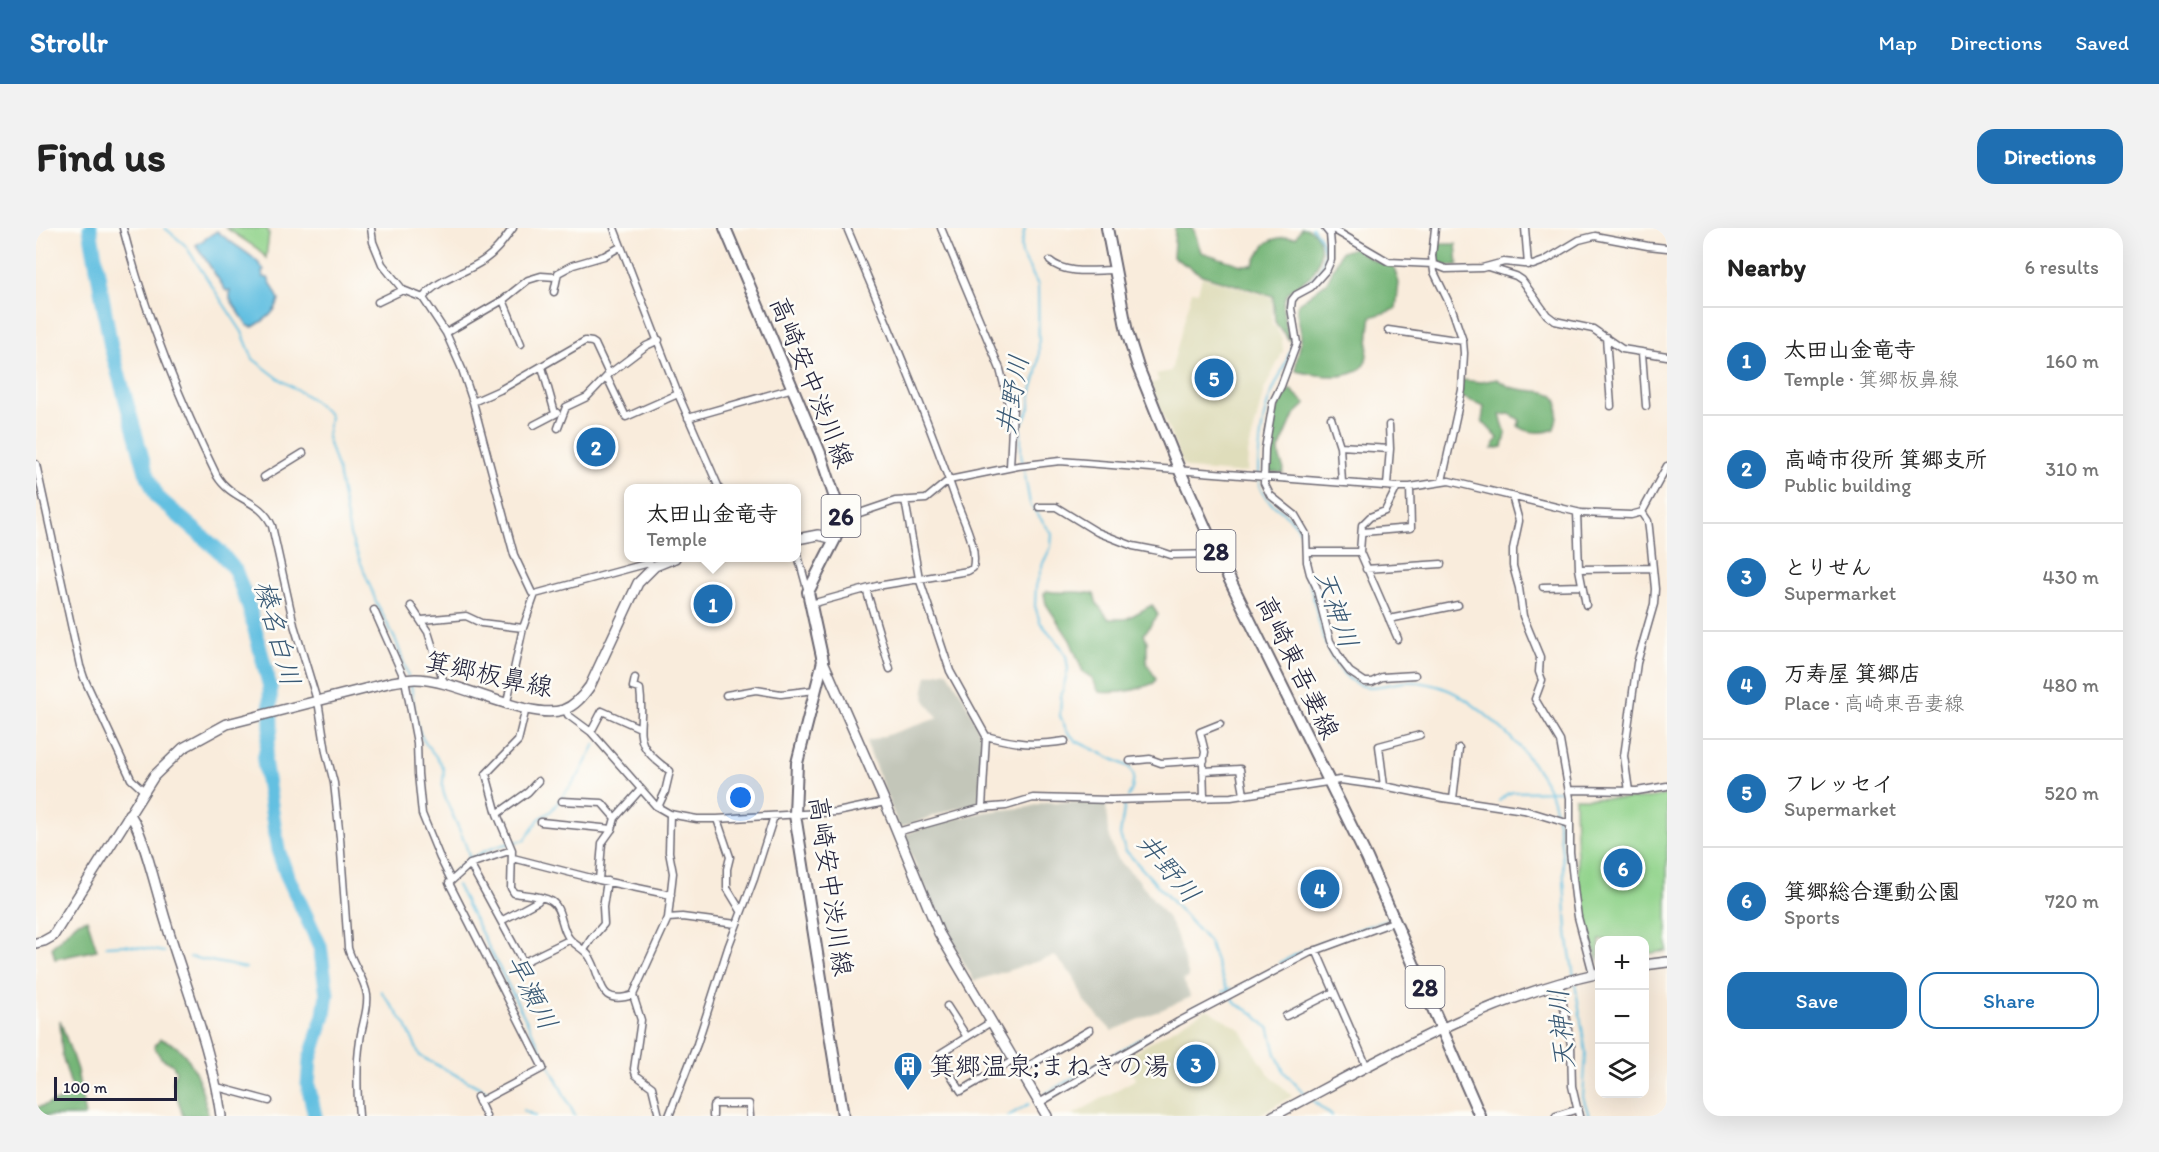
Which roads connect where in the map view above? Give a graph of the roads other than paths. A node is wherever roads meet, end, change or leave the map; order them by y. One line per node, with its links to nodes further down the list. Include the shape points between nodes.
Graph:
1 (123, 228): 105 (street, via 175,383 217,476 225,488 260,508 269,518)
2 (371, 228): 21 (street, via 382,264)
3 (513, 228): 23 (street, via 486,259 429,289)
4 (614, 228): 13 (street)
5 (724, 228): 36 (main road, 高崎安中渋川線 / 26)
6 (847, 228): 56 (street)
7 (941, 228): 51 (street, via 1013,408)
8 (1107, 228): 19 (main road, 高崎東吾妻線 / 28)
9 (1325, 228): 55 (street, via 1331,246 1328,269 1292,300 1297,343 1273,402)
10 (1331, 228): 16 (street, via 1389,262)
11 (1436, 228): 16 (street)
12 (1526, 228): 17 (street)
13 (620, 247): 20 (street, via 596,260 566,268); 29 (street)
14 (1667, 248): 17 (street, via 1603,236 1587,237 1544,261)
15 (1050, 261): 19 (street, via 1064,268)
16 (1433, 264): 18 (street, via 1446,269); 30 (street)
17 (1528, 265): 18 (street, via 1504,262)
18 (1488, 267): 28 (street, via 1522,280 1550,319 1593,329)
19 (1114, 270): 53 (main road, 高崎東吾妻線 / 28, via 1134,355)
20 (556, 277): 22 (street); 24 (street, via 534,276)
21 (403, 290): 23 (street); 25 (street)
22 (554, 292)
23 (423, 298): 27 (street)
24 (503, 300): 27 (street); 31 (street)
25 (378, 302)
26 (1388, 330): 30 (street)
27 (446, 333): 38 (street)
28 (1606, 337): 32 (street, via 1622,349); 39 (street)
29 (659, 340): 35 (street); 37 (street)
30 (1463, 341): 57 (street, via 1462,390)
31 (521, 344)
32 (1642, 353): 33 (street); 40 (street)
33 (1667, 356)
34 (542, 367): 35 (street, via 589,341 595,344); 38 (street); 41 (street)
35 (608, 376): 37 (street, via 626,417); 41 (street, via 586,397)
36 (793, 388): 42 (street); 68 (main road, 高崎安中渋川線 / 26)
37 (678, 394): 42 (street)
38 (473, 402): 87 (street, via 514,555)
39 (1611, 406)
40 (1646, 406)
41 (559, 413): 45 (street); 46 (street)
42 (688, 417): 59 (street)
43 (1331, 418): 47 (street)
44 (1389, 424): 48 (street)
45 (534, 425)
46 (558, 428)
47 (1340, 446): 48 (street); 58 (street)
48 (1390, 449): 60 (street)
49 (303, 453): 54 (street)
50 (36, 464): 125 (street, via 82,672 131,779)
51 (1014, 466): 53 (street, via 1060,461); 56 (street)
52 (1666, 468): 67 (street)
53 (1180, 471): 55 (street); 74 (main road, 高崎東吾妻線 / 28)
54 (264, 477)
55 (1264, 478): 58 (street); 72 (street, via 1270,495 1300,523 1306,534)
56 (949, 480): 64 (street, via 927,499); 82 (street, via 972,545 973,568)
57 (1442, 481): 62 (street); 63 (street)
58 (1342, 483): 60 (street)
59 (717, 484)
60 (1387, 485): 61 (street)
61 (1397, 487): 62 (street); 69 (street, via 1385,511 1365,520)
62 (1410, 487): 69 (street, via 1411,528)
63 (1512, 496): 66 (street); 124 (street, via 1519,521 1513,566 1523,616 1540,657 1542,680 1535,699 1560,741)
64 (905, 500): 68 (street); 82 (street)
65 (1039, 507): 74 (street, via 1056,507 1132,546 1171,555)
66 (1577, 512): 67 (street); 79 (street)
67 (1642, 512): 80 (street, via 1649,528)
68 (842, 519): 71 (main road, 26)
69 (1363, 532): 73 (street)
70 (801, 538): 71 (main road, via 818,535)
71 (835, 539): 86 (main road, 26)
72 (1307, 552): 73 (street); 99 (street, via 1330,641 1350,672 1365,682)
73 (1360, 552): 81 (street)
74 (1218, 554): 120 (main road, 高崎東吾妻線 / 28)
75 (665, 562): 78 (main road, 箕郷板鼻線)
76 (800, 562): 86 (street)
77 (1441, 564): 81 (street)
78 (655, 566): 87 (street, via 649,563); 108 (main road, 箕郷板鼻線, via 632,593 590,686 582,698)
79 (1579, 568): 80 (street); 83 (street)
80 (1653, 568): 126 (street, via 1654,604 1637,663 1624,756)
81 (1366, 569): 94 (street)
82 (919, 578): 85 (street); 113 (street, via 950,671)
83 (1581, 586): 84 (street); 90 (street)
84 (1544, 587)
85 (866, 589): 88 (street); 98 (street)
86 (808, 592): 88 (main road, 高崎安中渋川線)
87 (535, 594): 95 (street)
88 (810, 604): 97 (main road, 高崎安中渋川線)
89 (1458, 605): 94 (street)
90 (1586, 605)
91 (411, 606): 93 (street)
92 (374, 610): 101 (street)
93 (422, 620): 95 (street, via 466,616 482,623); 102 (street)
94 (1389, 620): 96 (street)
95 (523, 628): 106 (street)
96 (1398, 639)
97 (823, 661): 103 (main road, 高崎安中渋川線); 131 (main road)
98 (891, 669)
99 (1415, 675)
100 (635, 678): 110 (street, via 633,687 640,689 642,702)
101 (405, 680): 102 (main road, 箕郷板鼻線); 105 (main road, 箕郷板鼻線); 148 (street, via 417,743 422,814)
102 (444, 683): 106 (main road, 箕郷板鼻線)
103 (815, 690): 104 (street, via 781,694 756,690); 137 (main road, 高崎安中渋川線, via 797,763)
104 (726, 695)
105 (314, 702): 125 (main road, 箕郷板鼻線, via 205,734 183,748); 181 (street, via 334,783 350,959 368,998 359,1046)
106 (507, 702): 107 (main road, 箕郷板鼻線)
107 (526, 708): 108 (main road, 箕郷板鼻線); 135 (street, via 518,741 486,774)
108 (565, 710): 111 (street)
109 (1220, 724): 116 (street, via 1200,732)
110 (640, 728): 111 (street, via 602,711); 132 (street, via 643,747 670,771)
111 (591, 732): 123 (street)
112 (1420, 735): 121 (street, via 1379,746)
113 (986, 736): 114 (street, via 1016,744); 133 (street)
114 (1065, 741)
115 (1459, 748): 129 (street)
116 (1204, 760): 117 (street); 118 (street)
117 (1130, 761)
118 (1203, 771): 127 (street, via 1240,769); 128 (street)
119 (538, 781): 135 (street)
120 (1329, 781): 121 (street); 127 (street); 155 (main road, 高崎東吾妻線 / 28)
121 (1384, 786): 129 (street)
122 (1667, 786): 126 (street)
123 (640, 789): 132 (street); 139 (street)
124 (1569, 790): 126 (street); 142 (street)
125 (144, 791): 134 (main road, 箕郷板鼻線)
126 (1629, 791)
127 (1244, 795): 128 (street)
128 (1204, 798): 133 (street, via 1041,798)
129 (1453, 799): 142 (street, via 1505,807)
130 (562, 801): 139 (street, via 602,803)
131 (885, 802): 137 (street); 144 (main road)
132 (658, 807): 136 (street)
133 (982, 808): 144 (street)
134 (129, 814): 158 (main road, 箕郷板鼻線, via 58,929 49,939); 176 (main road, via 144,849)
135 (497, 814): 145 (street)
136 (670, 814): 140 (street); 150 (street)
137 (795, 815): 138 (street); 187 (main road, 高崎安中渋川線)
138 (774, 816): 140 (street); 152 (street)
139 (615, 818): 143 (street)
140 (717, 819): 152 (street, via 730,857 727,888)
141 (542, 822): 143 (street)
142 (1570, 824): 163 (street, via 1578,918)
143 (612, 829): 149 (street, via 602,843)
144 (897, 832): 169 (main road, via 939,933)
145 (512, 850): 146 (street); 147 (street)
146 (513, 858): 149 (street); 151 (street, via 514,893)
147 (470, 864): 148 (street); 154 (street)
148 (452, 880): 182 (street, via 452,891 543,1068 478,1100)
149 (603, 881): 150 (street); 159 (street, via 604,924)
150 (671, 895): 153 (street)
151 (540, 898): 154 (street); 157 (street, via 555,904)
152 (741, 910): 156 (street)
153 (668, 918): 156 (street); 166 (street)
154 (501, 921): 157 (street, via 522,960)
155 (1396, 921): 160 (street); 170 (main road, 高崎東吾妻線 / 28)
156 (736, 924): 184 (street, via 698,1044)
157 (569, 940): 159 (street)
158 (36, 943)
159 (584, 950): 166 (street, via 605,994 611,998)
160 (1316, 950): 165 (street); 178 (street, via 1178,1022)
161 (1667, 963): 162 (main road)
162 (1649, 965)
163 (1593, 974): 164 (main road)
164 (1561, 983): 170 (main road, via 1508,1000); 179 (street, via 1571,1046 1572,1086)
165 (1334, 992): 168 (street); 174 (street)
166 (633, 995): 183 (street, via 641,1020 634,1069 652,1087)
167 (947, 1006): 172 (street)
168 (1286, 1016)
169 (991, 1022): 172 (street); 173 (main road)
170 (1443, 1029): 174 (main road); 190 (main road, 高崎東吾妻線 / 28)
171 (1090, 1030): 175 (street)
172 (967, 1037): 173 (street, via 941,1053 940,1058 961,1091)
173 (1014, 1060): 175 (main road)
174 (1367, 1067): 189 (main road)
175 (1020, 1071): 178 (main road)
176 (217, 1087): 177 (street); 180 (main road)
177 (269, 1101)
178 (1039, 1103): 188 (main road)
179 (1579, 1113): 191 (street)
180 (221, 1116)
181 (360, 1116)
182 (486, 1116)
183 (659, 1116)
184 (669, 1116)
185 (713, 1116): 186 (street, via 715,1104 749,1104)
186 (750, 1116)
187 (843, 1116)
188 (1047, 1116)
189 (1274, 1116)
190 (1480, 1116)
191 (1556, 1116)

